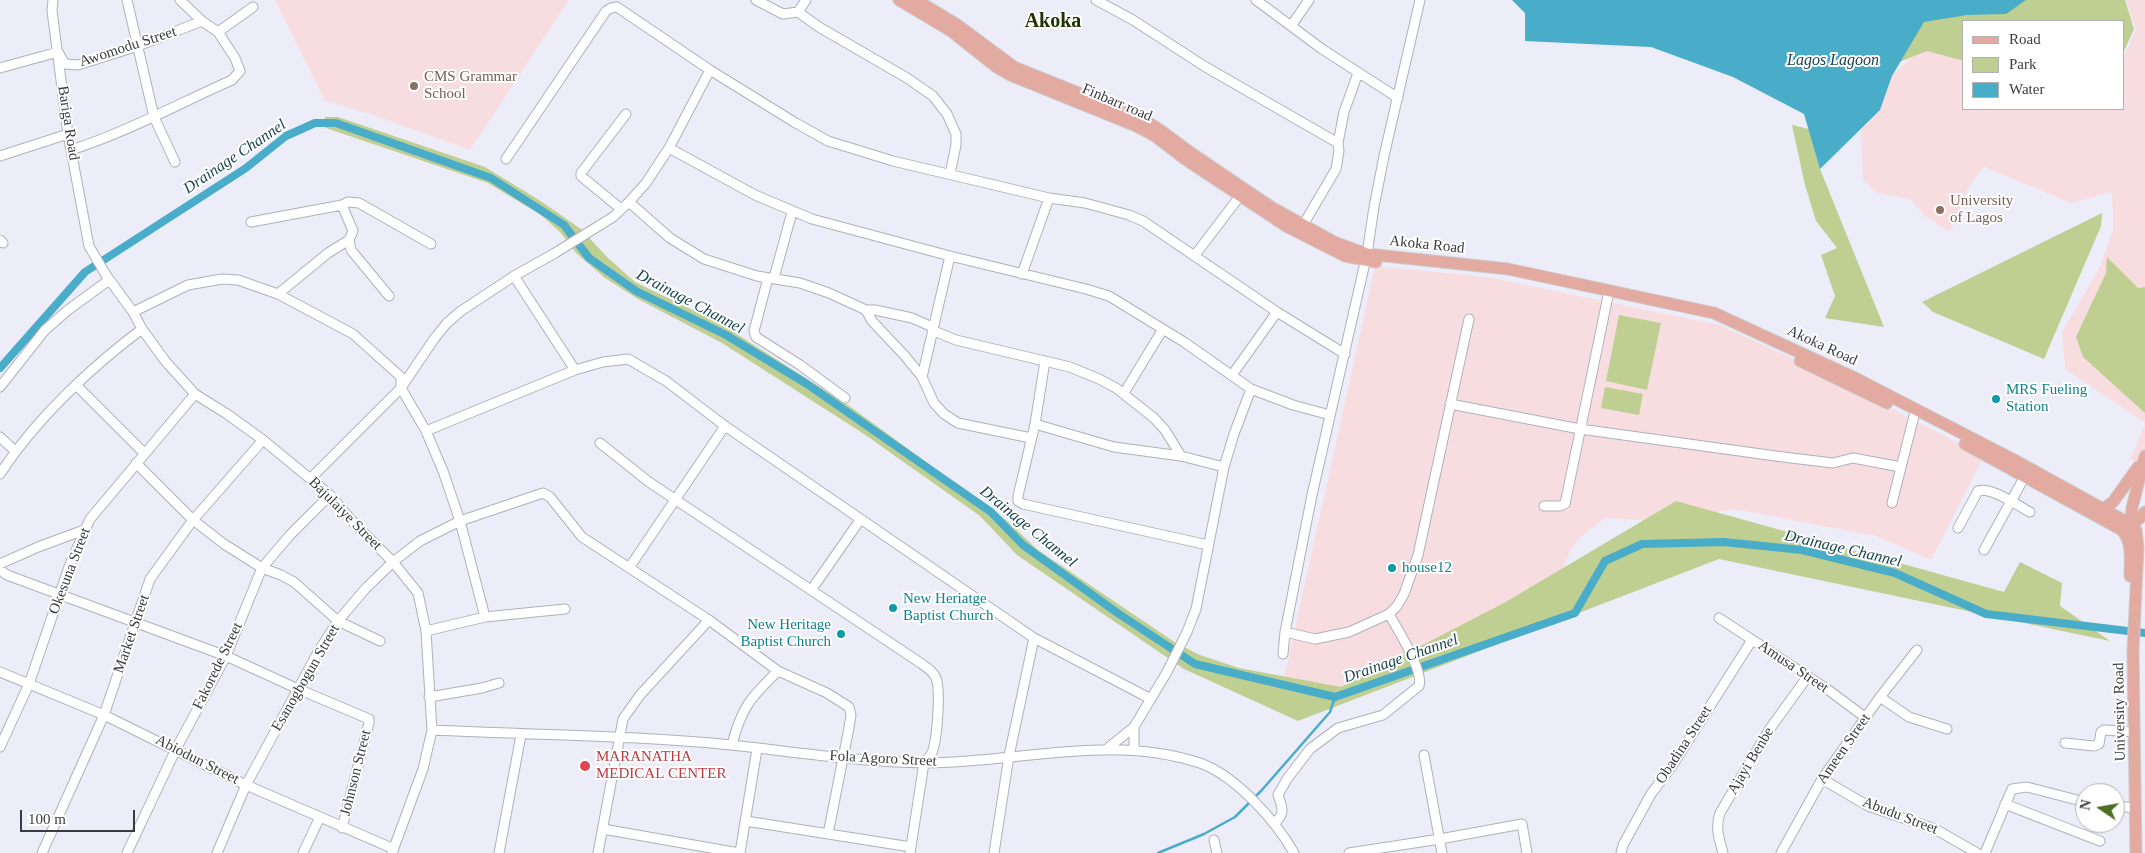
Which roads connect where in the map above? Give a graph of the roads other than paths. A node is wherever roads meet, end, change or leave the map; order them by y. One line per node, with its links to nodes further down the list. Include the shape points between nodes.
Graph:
1 (53, 0): 18 (street, Bariga Road)
2 (127, 0): 17 (street)
3 (180, 0): 14 (street)
4 (756, 0): 13 (street, via 783,14)
5 (806, 0): 13 (street)
6 (899, 0): 33 (main road, Finbarr road, via 950,31 1010,75 1136,126)
7 (916, 0): 40 (main road, Finbarr road, via 956,24 1014,68 1141,118 1271,207)
8 (1096, 0): 26 (street)
9 (1256, 0): 15 (street)
10 (1309, 0): 15 (street)
11 (1420, 0): 22 (street)
12 (254, 7): 16 (street)
13 (798, 12): 32 (street, via 933,96 956,134)
14 (202, 21): 16 (street); 17 (street, Awomodu Street)
15 (1291, 26): 21 (street)
16 (218, 32): 24 (street, via 240,71 232,80)
17 (138, 46): 18 (street, Awomodu Street, via 78,65 66,64); 24 (street)
18 (58, 52): 19 (street, Awomodu Street); 25 (street, Bariga Road)
19 (0, 68)
20 (710, 70): 27 (street); 30 (street, via 625,12 617,7 611,8 581,46); 32 (street, via 828,141)
21 (1358, 73): 22 (street); 26 (street, via 1344,112)
22 (1398, 98): 47 (street)
23 (626, 114): 37 (street, via 581,176)
24 (154, 117): 28 (street, via 108,138); 31 (street)
25 (68, 134): 28 (street, Bariga Road); 29 (street)
26 (1338, 143): 40 (street, via 1336,168)
27 (669, 148): 35 (street); 38 (street, via 724,180)
28 (71, 150): 43 (street, Bariga Road)
29 (0, 156)
30 (506, 159)
31 (175, 162)
32 (950, 174): 34 (street)
33 (1240, 196): 44 (main road, Finbarr road, via 1286,226); 45 (street)
34 (1049, 198): 45 (street, via 1085,203 1129,215); 48 (street)
35 (629, 202): 37 (street); 51 (street, via 670,238 704,259 730,269)
36 (342, 205): 39 (street); 41 (street, via 353,231); 42 (street, via 359,203)
37 (621, 209): 49 (street, via 582,237)
38 (792, 212): 46 (street); 51 (street)
39 (251, 222)
40 (1303, 225): 44 (main road, Finbarr road)
41 (349, 240): 52 (street); 53 (street, via 356,258)
42 (431, 244)
43 (89, 246): 50 (street, Bajulaiye Street)
44 (1347, 252): 47 (main road)
45 (1195, 255): 57 (street)
46 (950, 256): 48 (street); 62 (street)
47 (1366, 258): 54 (main road, via 1482,272); 58 (main road, Akoka Road, via 1508,270); 63 (street)
48 (1022, 274): 61 (street, via 1109,296)
49 (514, 276): 65 (street); 70 (street, via 447,323)
50 (108, 278): 56 (street, Bajulaiye Street); 69 (street, via 46,330)
51 (771, 278): 55 (street, via 800,283); 74 (street, via 754,331 756,337 800,364)
52 (278, 294): 56 (street, via 238,280 222,279 188,286); 70 (street, via 353,334 401,377)
53 (389, 296)
54 (1608, 296): 58 (main road); 80 (street)
55 (866, 310): 62 (street, via 912,318); 67 (street)
56 (133, 312): 60 (street, Bajulaiye Street)
57 (1277, 312): 63 (street); 66 (street)
58 (1712, 316): 77 (main road); 101 (main road, Akoka Road, via 1855,378)
59 (1469, 319): 75 (street)
60 (142, 329): 68 (street); 73 (street, Bajulaiye Street)
61 (1163, 329): 66 (street); 72 (street)
62 (934, 331): 64 (street, via 956,340); 67 (street)
63 (1345, 354): 76 (street)
64 (1046, 361): 72 (street, via 1070,367); 78 (street)
65 (575, 370): 79 (street, via 628,359 666,380); 81 (street)
66 (1232, 375): 71 (street)
67 (922, 377): 83 (street, via 934,403 949,419)
68 (76, 385): 86 (street); 87 (street)
69 (0, 387)
70 (401, 388): 81 (street); 95 (street)
71 (1251, 389): 76 (street, via 1293,406); 91 (street)
72 (1124, 393): 88 (street, via 1166,430)
73 (195, 394): 84 (street, Bajulaiye Street); 87 (street, Okesuna Street)
74 (845, 398)
75 (1450, 404): 80 (street); 124 (street, via 1418,555 1404,594)
76 (1330, 415): 132 (street)
77 (1914, 416): 92 (street); 94 (main road)
78 (1035, 424): 83 (street); 88 (street, via 1114,447)
79 (725, 426): 97 (street); 105 (street)
80 (1580, 428): 92 (street, via 1821,462 1853,458); 100 (street, via 1564,504)
81 (426, 431): 106 (street)
82 (0, 437): 86 (street)
83 (1031, 438): 112 (street, via 1018,501)
84 (263, 440): 95 (street, Bajulaiye Street); 104 (street, Market Street)
85 (600, 443): 97 (street)
86 (15, 451): 93 (street)
87 (144, 453): 90 (street, Okesuna Street)
88 (1182, 456): 91 (street)
89 (2144, 457): 101 (main road, via 2113,502); 107 (main road)
90 (136, 463): 104 (street); 110 (street, Okesuna Street)
91 (1224, 467): 112 (street)
92 (1901, 467): 99 (street)
93 (0, 474)
94 (2025, 476): 98 (street); 108 (main road)
95 (311, 478): 96 (street, Bajulaiye Street)
96 (330, 495): 115 (street, Bajulaiye Street); 117 (street, Fakorede Street)
97 (676, 499): 118 (street); 121 (street)
98 (2010, 501): 102 (street); 109 (street, via 1986,489 1978,491); 114 (street)
99 (1892, 503)
100 (1544, 506)
101 (2103, 509): 107 (main road, Akoka Road)
102 (2030, 512)
103 (2145, 512): 107 (main road)
104 (193, 520): 117 (street); 129 (street, Market Street, via 150,579)
105 (860, 520): 121 (street); 133 (street)
106 (460, 521): 115 (street, Esanogbogun Street, via 420,541); 118 (street, Esanogbogun Street, via 547,493 582,537); 125 (street)
107 (2130, 525): 108 (main road); 113 (main road); 120 (main road, via 2137,534)
108 (2114, 526): 113 (main road, via 2124,532)
109 (1958, 528)
110 (84, 530): 116 (street); 122 (street, Okesuna Street)
111 (2145, 537): 120 (main road)
112 (1208, 545): 147 (street, via 1196,609)
113 (2130, 548): 130 (main road)
114 (1984, 550)
115 (393, 562): 128 (street, Esanogbogun Street); 131 (street, Bajulaiye Street, via 418,593)
116 (0, 564)
117 (262, 568): 128 (street, via 294,582); 138 (street, Fakorede Street)
118 (629, 568): 127 (street)
119 (0, 570): 122 (street)
120 (2137, 587): 130 (main road)
121 (812, 589): 166 (street, via 936,677 938,703 933,752)
122 (59, 596): 129 (street); 143 (street, Okesuna Street)
123 (565, 609): 125 (street)
124 (1389, 614): 132 (street, via 1349,632 1315,639); 176 (street, via 1410,653 1419,676 1418,686 1383,715 1338,728 1310,749 1286,779 1278,795 1284,810)
125 (485, 617): 131 (street)
126 (1720, 618): 135 (street, Amusa Street)
127 (709, 620): 139 (street); 155 (street, via 631,706 623,719)
128 (338, 621): 134 (street); 144 (street, Esanogbogun Street)
129 (136, 623): 138 (street); 148 (street, Market Street)
130 (2134, 630): 153 (main road, University Road)
131 (426, 631): 145 (street, Bajulaiye Street)
132 (1285, 632): 137 (street)
133 (1034, 638): 147 (street); 164 (street)
134 (380, 640)
135 (1752, 640): 141 (street, Amusa Street); 198 (street, Obadina Street, via 1651,794)
136 (1916, 650): 146 (street, Ameen Street)
137 (1283, 654)
138 (226, 656): 144 (street); 160 (street, Fakorede Street)
139 (778, 671): 157 (street, via 745,708); 165 (street, via 827,692 848,707 851,715)
140 (0, 672): 143 (street, Abiodun Street)
141 (1808, 676): 149 (street, Amusa Street); 199 (street, Ajayi Benbe, via 1769,730 1720,813 1717,832)
142 (499, 683): 145 (street)
143 (29, 684): 148 (street, Abiodun Street); 158 (street, Okesuna Street)
144 (298, 690): 168 (street, Esanogbogun Street); 177 (street, Johnson Street, via 369,719)
145 (429, 697): 152 (street, Bajulaiye Street)
146 (1880, 697): 149 (street, Ameen Street); 151 (street, via 1910,717)
147 (1151, 699): 150 (street)
148 (104, 715): 160 (street, Abiodun Street); 185 (street, Market Street)
149 (1866, 718): 167 (street, Ameen Street)
150 (1134, 727): 159 (street); 162 (street)
151 (1947, 729)
152 (432, 730): 154 (street, Fola Agoro Street); 184 (street, Bajulaiye Street, via 423,769)
153 (2135, 732): 156 (street, via 2104,730 2099,744 2094,746); 169 (main road, University Road)
154 (521, 735): 155 (street, Fola Agoro Street); 189 (street)
155 (619, 737): 157 (street, Fola Agoro Street); 178 (street)
156 (2065, 743)
157 (732, 745): 161 (street, Fola Agoro Street)
158 (0, 747)
159 (1108, 748): 162 (street, Fola Agoro Street); 164 (street, Fola Agoro Street)
160 (176, 749): 168 (street, Abiodun Street); 186 (street, Fakorede Street)
161 (757, 749): 165 (street, Fola Agoro Street); 175 (street)
162 (1134, 750): 176 (street, Fola Agoro Street, via 1200,764 1228,779)
163 (1424, 755): 180 (street)
164 (1009, 756): 166 (street, Fola Agoro Street); 192 (street)
165 (843, 758): 166 (street, Fola Agoro Street); 179 (street)
166 (924, 763): 183 (street)
167 (1822, 779): 200 (street, Ameen Street); 201 (street, Abudu Street, via 1868,806 1936,829)
168 (246, 785): 174 (street, Abiodun Street); 187 (street, Esanogbogun Street)
169 (2141, 794): 173 (main road, University Road)
170 (2075, 799): 171 (street, via 2027,787 2012,789)
171 (2005, 804): 182 (street); 202 (street)
172 (2125, 807): 173 (street)
173 (2136, 808): 203 (main road, University Road)
174 (320, 816): 177 (street, Abiodun Street); 188 (street)
175 (746, 821): 179 (street); 191 (street)
176 (1274, 824): 194 (street, Fola Agoro Street, via 1284,834)
177 (342, 828): 184 (street, Abiodun Street)
178 (603, 829): 190 (street); 191 (street)
179 (828, 834): 183 (street)
180 (1440, 839): 195 (street); 196 (street); 197 (street, via 1522,824)
181 (1214, 840): 193 (street)
182 (2100, 841)
183 (911, 850)
184 (393, 851)
185 (42, 853)
186 (127, 853)
187 (216, 853)
188 (304, 853)
189 (499, 853)
190 (598, 853)
191 (739, 853)
192 (994, 853)
193 (1217, 853)
194 (1294, 853)
195 (1349, 853)
196 (1442, 853)
197 (1528, 853)
198 (1621, 853)
199 (1723, 853)
200 (1783, 853)
201 (1977, 853)
202 (1985, 853)
203 (2136, 853)

